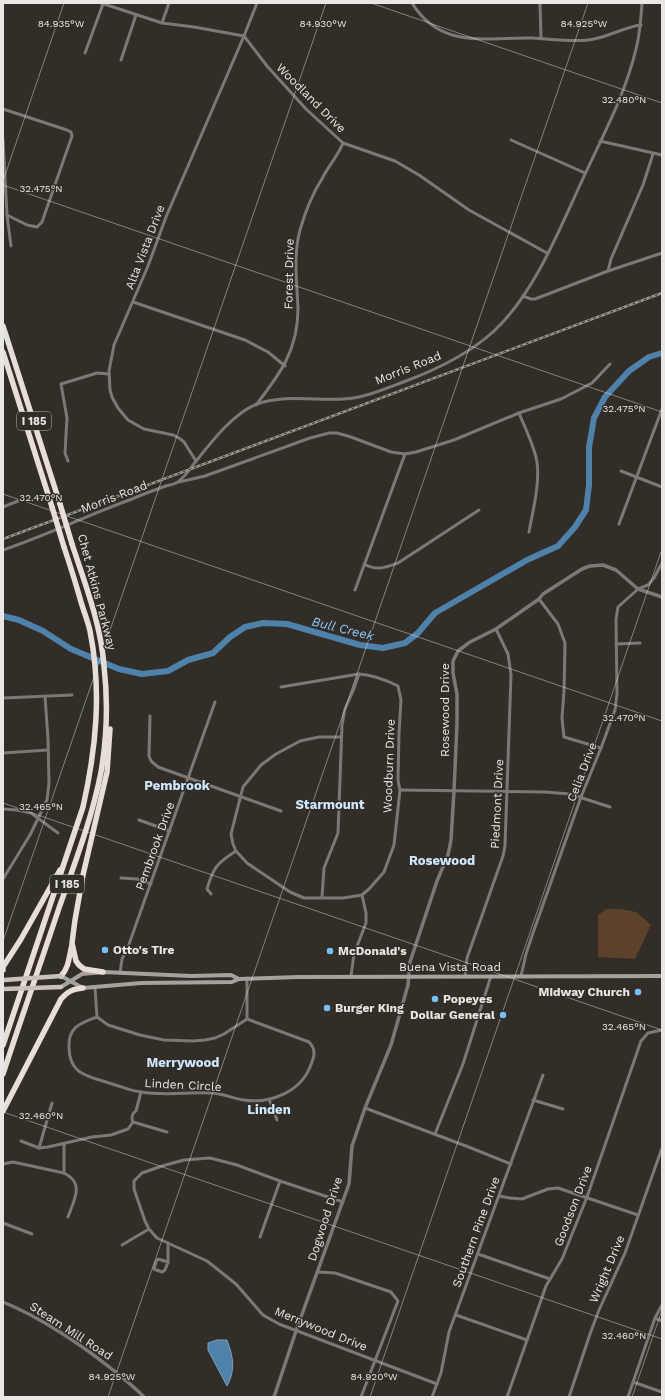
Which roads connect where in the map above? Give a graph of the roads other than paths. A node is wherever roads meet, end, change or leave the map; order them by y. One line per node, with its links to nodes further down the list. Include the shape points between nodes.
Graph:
1 (102, 3): 7 (street); 12 (street)
2 (169, 3): 8 (street)
3 (257, 3): 10 (street, Alta Vista Drive)
4 (412, 3): 11 (street, via 427,22 452,36 470,40)
5 (540, 3): 11 (street)
6 (642, 3): 9 (street, Morris Road)
7 (136, 15): 8 (street); 13 (street)
8 (162, 23): 10 (street)
9 (641, 25): 11 (street, via 594,40); 17 (street, Morris Road, via 628,74)
10 (244, 36): 18 (street, Woodland Drive, via 306,109); 28 (street, Alta Vista Drive, via 166,217)
11 (541, 39)
12 (85, 54)
13 (122, 60)
14 (3, 109): 22 (street, via 71,132 72,136 42,222 37,228)
15 (3, 139): 22 (street)
16 (511, 140): 21 (street)
17 (600, 141): 19 (street); 21 (street, Morris Road)
18 (343, 143): 24 (street, Woodland Drive, via 395,161 469,210); 32 (street, Forest Drive, via 315,192 296,245 298,311 294,342)
19 (653, 154): 20 (street); 26 (street)
20 (662, 155)
21 (585, 173): 24 (street, Morris Road)
22 (7, 215): 23 (street)
23 (11, 246)
24 (547, 253): 27 (street, Morris Road)
25 (662, 253): 26 (street)
26 (608, 271): 27 (street, via 535,299)
27 (523, 296): 34 (street, Morris Road, via 488,336 459,356 422,375 348,399 274,400)
28 (133, 302): 32 (street, via 245,340 268,352); 33 (street, Alta Vista Drive, via 114,345)
29 (3, 326): 61 (highway, Chet Atkins Parkway / I 185, bridge, via 100,634)
30 (3, 352): 85 (highway, Chet Atkins Parkway / I 185, bridge, via 90,630 94,655 96,725 90,776)
31 (610, 364): 36 (street, via 592,383 578,391)
32 (284, 366): 34 (street, Forest Drive)
33 (109, 374): 38 (street, via 97,373 61,384 67,418 65,453); 39 (street, Alta Vista Drive, via 112,397 128,420 144,430 179,438)
34 (256, 405): 39 (street, Morris Road, via 221,431)
35 (662, 409): 41 (street)
36 (519, 412): 37 (street, via 454,440); 48 (street, via 537,462 538,480)
37 (405, 454): 42 (street, via 391,452 337,433 329,433 205,476); 51 (street)
38 (68, 461)
39 (196, 461): 42 (street, Morris Road)
40 (621, 471): 41 (street)
41 (636, 477): 43 (street); 47 (street)
42 (179, 482): 49 (street, Morris Road)
43 (662, 487)
44 (18, 501): 45 (street)
45 (3, 506)
46 (479, 510): 51 (street, via 398,563 377,569)
47 (619, 524)
48 (529, 532)
49 (3, 550)
50 (662, 563): 52 (street, Celia Drive, via 654,578)
51 (364, 564): 53 (street)
52 (638, 589): 54 (street, Rosewood Drive); 55 (street, Rosewood Drive, via 616,570 603,565 590,566 543,594); 58 (street, Celia Drive, via 618,607)
53 (355, 590)
54 (662, 597)
55 (539, 599): 56 (street, Rosewood Drive); 68 (street, via 558,624 565,643 562,718 564,737)
56 (496, 629): 73 (street, Rosewood Drive, via 470,642 458,651 453,661 457,694); 74 (street, Piedmont Drive, via 508,654 511,675)
57 (640, 643): 58 (street)
58 (616, 644): 68 (street, Celia Drive, via 615,710)
59 (358, 674): 60 (street, Woodburn Drive); 67 (street, via 345,709); 72 (street, Woodburn Drive, via 398,686 401,700 398,780)
60 (281, 687)
61 (107, 689): 92 (highway, via 107,772 83,875); 115 (highway, I 185, via 105,743 93,802)
62 (72, 695): 63 (street)
63 (45, 696): 64 (street); 69 (street)
64 (3, 698)
65 (215, 702): 71 (street, Pembrook Drive)
66 (150, 716): 71 (street, via 148,748 151,761 158,767)
67 (341, 737): 75 (street, via 319,737 300,741 276,754 251,776 243,787); 91 (street, via 338,833 324,868)
68 (601, 748): 76 (street, Celia Drive)
69 (48, 750): 70 (street); 80 (street, via 47,800)
70 (3, 753)
71 (188, 779): 75 (street); 82 (street, Pembrook Drive)
72 (400, 790): 73 (street); 90 (street, Woodburn Drive, via 394,845 384,872)
73 (454, 791): 74 (street); 101 (street, Rosewood Drive, via 448,855 410,962)
74 (507, 792): 76 (street, via 545,792); 102 (street, Piedmont Drive, via 503,856 467,958)
75 (241, 797): 79 (street); 84 (street, via 231,834)
76 (581, 797): 77 (street); 99 (street, Celia Drive, via 526,954)
77 (610, 807)
78 (3, 810): 80 (street, via 32,813)
79 (281, 811)
80 (40, 818): 83 (street); 86 (street)
81 (139, 820): 82 (street)
82 (170, 831): 88 (street, Pembrook Drive)
83 (58, 833)
84 (236, 851): 89 (street, via 221,860 213,872 208,889); 91 (street, via 246,863 290,892 304,898)
85 (67, 855): 93 (highway); 114 (highway, Chet Atkins Parkway / I 185)
86 (3, 878)
87 (121, 878): 88 (street, via 137,879)
88 (151, 884): 95 (street, Pembrook Drive, via 122,959)
89 (211, 894)
90 (362, 895): 91 (street, via 343,898); 97 (street, via 366,923 354,954)
91 (322, 897)
92 (72, 943): 94 (highway, via 79,965 84,969); 96 (highway, via 65,973)
93 (3, 969)
94 (103, 972): 95 (main road, Buena Vista Road); 106 (main road, Buena Vista Road, via 82,974)
95 (120, 973): 105 (main road, Buena Vista Road, via 231,975)
96 (61, 976): 104 (main road, bridge); 106 (main road, Buena Vista Road)
97 (351, 976): 101 (main road, Buena Vista Road); 103 (main road, Buena Vista Road)
98 (491, 976): 99 (main road, Buena Vista Road); 102 (main road, Buena Vista Road); 127 (street, via 463,1064)
99 (521, 976): 100 (main road, Buena Vista Road)
100 (662, 976)
101 (408, 977): 102 (main road, Buena Vista Road); 121 (street, Dogwood Drive, via 391,1045)
102 (465, 977)
103 (247, 978): 105 (main road, Buena Vista Road); 112 (street)
104 (4, 979)
105 (239, 979): 109 (main road, Buena Vista Road, via 232,982 141,983)
106 (69, 981): 107 (main road, Buena Vista Road); 108 (main road, Buena Vista Road)
107 (61, 987): 110 (main road, Buena Vista Road, bridge)
108 (83, 988): 109 (main road, Buena Vista Road); 123 (highway, via 68,991 61,999)
109 (95, 988): 111 (street)
110 (3, 989)
111 (97, 1017): 112 (street, via 108,1025 164,1040 214,1038); 117 (street, Linden Circle, via 80,1024 71,1033 68,1043 74,1068 88,1077)
112 (247, 1019): 118 (street, Linden Circle, via 309,1042 313,1046 312,1062 302,1080 287,1093)
113 (662, 1030): 137 (street, Goodson Drive, via 648,1033 641,1041)
114 (3, 1045)
115 (3, 1074)
116 (543, 1075): 119 (street, Southern Pine Drive)
117 (141, 1092): 118 (street, Linden Circle, via 211,1093 251,1101); 125 (street)
118 (269, 1099): 124 (street)
119 (533, 1100): 122 (street); 133 (street, Southern Pine Drive)
120 (52, 1102): 130 (street)
121 (365, 1108): 127 (street); 138 (street, Dogwood Drive, via 352,1146 349,1184)
122 (563, 1109)
123 (3, 1111)
124 (277, 1120)
125 (132, 1122): 126 (street); 129 (street, via 128,1129 111,1135)
126 (167, 1132)
127 (435, 1134): 133 (street)
128 (22, 1141): 130 (street)
129 (64, 1144): 130 (street); 134 (street)
130 (39, 1148)
131 (662, 1148): 139 (street, Wright Drive)
132 (3, 1164): 134 (street, via 13,1162)
133 (511, 1164): 136 (street, Southern Pine Drive)
134 (64, 1173): 140 (street, via 71,1176 77,1190)
135 (280, 1181): 138 (street); 142 (street, via 210,1158 176,1162 142,1173 134,1181 134,1189); 144 (street)
136 (499, 1196): 137 (street, via 522,1198 558,1188); 147 (street, Southern Pine Drive)
137 (587, 1197): 139 (street); 150 (street, Goodson Drive, via 564,1253)
138 (343, 1202): 149 (street, Dogwood Drive)
139 (638, 1215): 167 (street, Wright Drive, via 620,1266 599,1310)
140 (68, 1217)
141 (3, 1222): 143 (street)
142 (148, 1229): 145 (street, Merrywood Drive, via 157,1238); 146 (street)
143 (32, 1234)
144 (260, 1238)
145 (168, 1243): 148 (street); 156 (street, Merrywood Drive, via 207,1261 236,1284 263,1315)
146 (122, 1245)
147 (478, 1254): 150 (street); 153 (street, Southern Pine Drive)
148 (168, 1262): 148 (street, via 158,1259 154,1269 162,1272 166,1270)
149 (318, 1272): 156 (street, Dogwood Drive); 158 (street, via 336,1272 391,1292 398,1301)
150 (550, 1279): 157 (street, Goodson Drive)
151 (3, 1302): 162 (street, Steam Mill Road, via 85,1349)
152 (662, 1305): 154 (street)
153 (456, 1314): 157 (street); 160 (street, Southern Pine Drive, via 449,1332)
154 (655, 1318): 155 (street); 159 (street)
155 (662, 1320)
156 (296, 1331): 158 (street, Merrywood Drive); 163 (street, Dogwood Drive)
157 (526, 1340): 166 (street, Goodson Drive)
158 (376, 1360): 160 (street, Merrywood Drive); 164 (street)
159 (633, 1382): 161 (street); 168 (street)
160 (437, 1384): 165 (street, Southern Pine Drive)
161 (662, 1392)
162 (144, 1397)
163 (274, 1397)
164 (362, 1397)
165 (432, 1397)
166 (507, 1397)
167 (569, 1397)
168 (628, 1397)

